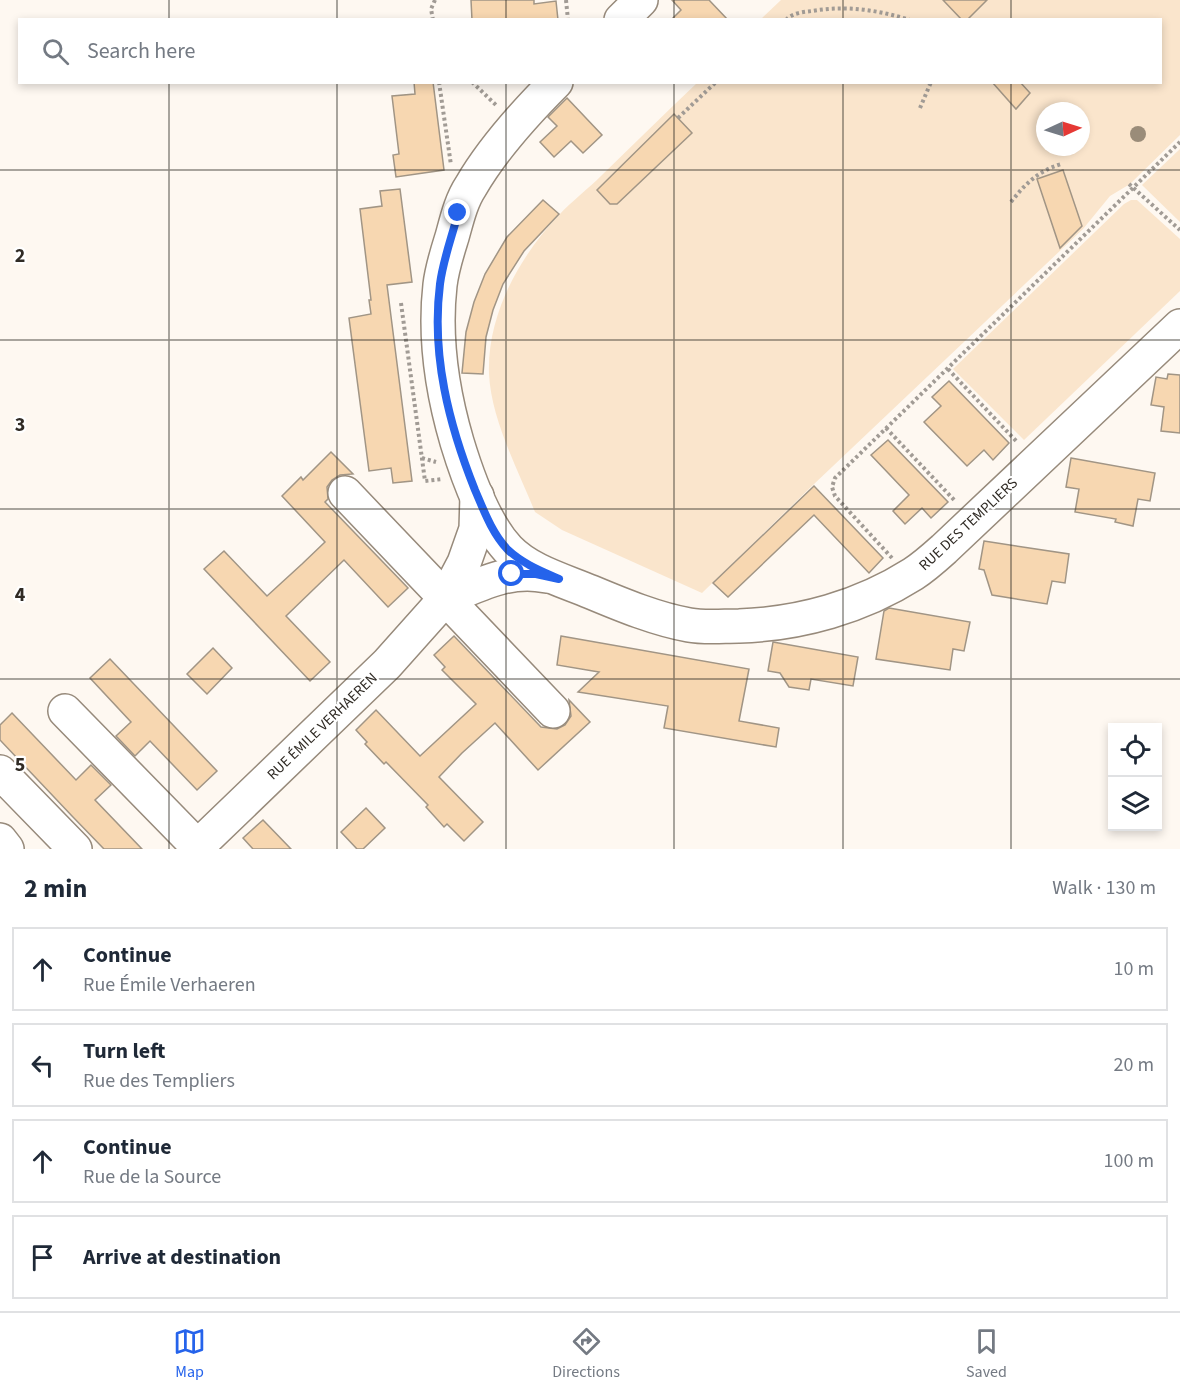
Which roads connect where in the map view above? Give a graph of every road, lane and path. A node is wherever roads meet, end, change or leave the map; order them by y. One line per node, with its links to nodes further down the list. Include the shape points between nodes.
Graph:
1 (435, 0): 4 (path)
2 (566, 0): 5 (path)
3 (641, 0): 6 (street)
4 (433, 18)
5 (568, 18)
6 (623, 18)
7 (788, 18): 8 (path, via 847,7)
8 (902, 18)
9 (439, 84): 17 (path)
10 (554, 84): 29 (street, RUE DES TEMPLIERS, via 502,142 470,186 444,262 439,318 443,387 463,461)
11 (714, 84): 14 (path)
12 (930, 84): 13 (path)
13 (920, 108)
14 (678, 118)
15 (1180, 142): 19 (path)
16 (1061, 164): 20 (path, via 1031,179)
17 (452, 175)
18 (1130, 184): 19 (path)
19 (1134, 189): 21 (path); 24 (path)
20 (1011, 202)
21 (1180, 230)
22 (400, 303): 27 (path)
23 (1180, 326): 26 (street, RUE DES TEMPLIERS)
24 (948, 369): 25 (path); 26 (path)
25 (886, 428): 30 (path); 32 (path, via 835,478 832,487 835,496 890,554)
26 (1035, 461): 30 (street, RUE DES TEMPLIERS)
27 (425, 481)
28 (345, 493): 33 (street)
29 (477, 494): 31 (street, RUE DES TEMPLIERS, via 496,534 508,549 524,563); 33 (street, RUE ÉMILE VERHAEREN, via 476,529)
30 (974, 521): 32 (street, RUE DES TEMPLIERS)
31 (559, 579): 32 (street, RUE DES TEMPLIERS, via 651,615 690,625 723,626 773,623 832,611); 33 (street, RUE ÉMILE VERHAEREN, via 512,574)
32 (905, 579)
33 (445, 599): 35 (street); 37 (street, RUE ÉMILE VERHAEREN, via 387,664)
34 (64, 711): 37 (street)
35 (554, 711)
36 (0, 772): 38 (street)
37 (198, 848)
38 (75, 849)

